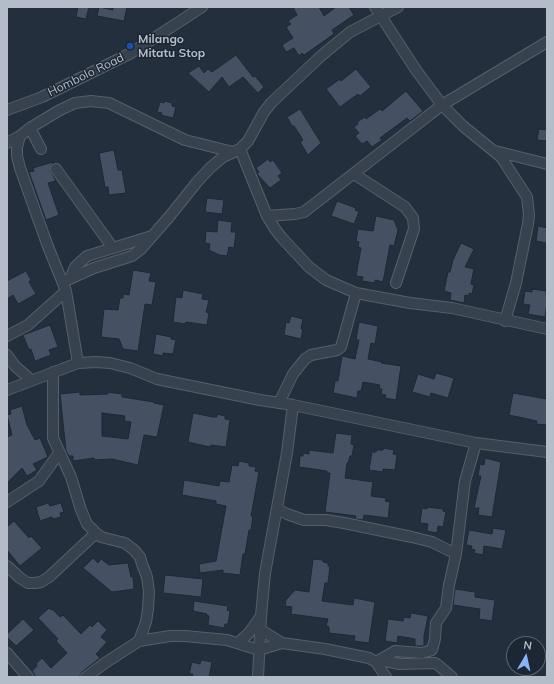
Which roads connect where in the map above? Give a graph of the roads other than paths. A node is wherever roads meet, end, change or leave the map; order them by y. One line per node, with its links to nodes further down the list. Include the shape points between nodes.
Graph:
1 (202, 7): 7 (street, Hombolo Road, via 131,53 42,97)
2 (375, 7): 4 (street)
3 (398, 7): 4 (street)
4 (381, 16): 6 (street); 12 (street, via 350,32 321,56 271,103 248,141)
5 (547, 42): 6 (street)
6 (442, 105): 13 (street); 16 (street)
7 (7, 110)
8 (30, 128): 9 (street); 11 (street); 12 (street, via 75,103 91,100 109,103 185,140)
9 (20, 136): 10 (street); 20 (street, via 17,147 20,168 47,244)
10 (7, 143)
11 (41, 148)
12 (236, 151): 17 (street); 18 (street, via 223,157 210,168)
13 (494, 151): 14 (street); 23 (street, via 501,157 522,189 529,204 530,215)
14 (547, 164)
15 (56, 169): 19 (street)
16 (354, 174): 17 (street, via 304,212); 21 (street, via 405,208 413,218 414,229)
17 (268, 216): 22 (street, via 282,238 312,270 326,280)
18 (153, 236): 19 (street); 20 (street, via 132,256 94,268)
19 (113, 248): 20 (street, via 83,258)
20 (66, 284): 25 (street, via 28,325); 27 (street)
21 (396, 284)
22 (356, 293): 23 (street, via 452,308); 31 (street, via 341,347 337,350 311,354 305,359 289,382)
23 (505, 321): 24 (street)
24 (547, 329)
25 (7, 336)
26 (7, 355): 29 (street)
27 (78, 363): 28 (street); 31 (street, via 110,363 157,379)
28 (53, 372): 29 (street); 35 (street, via 52,430)
29 (31, 380): 30 (street)
30 (7, 390)
31 (279, 403): 32 (street)
32 (293, 405): 33 (street); 37 (street)
33 (476, 443): 34 (street); 39 (street, via 465,481)
34 (547, 452)
35 (59, 453): 36 (street, via 39,481); 38 (street, via 71,477 87,524)
36 (7, 502)
37 (278, 509): 39 (street, via 304,520 344,523 432,542); 41 (street)
38 (96, 533): 40 (street, via 49,577 40,582 28,583); 43 (street, via 101,537 125,543 140,557 149,592 146,622)
39 (456, 554): 48 (street, via 446,608 436,623 432,650 422,653 395,651)
40 (7, 566)
41 (261, 616): 42 (street); 44 (street)
42 (261, 630): 45 (street); 46 (street)
43 (139, 641): 44 (street, via 184,636); 50 (street)
44 (238, 643): 46 (street)
45 (282, 643): 46 (street); 48 (street, via 348,653)
46 (259, 650): 51 (street)
47 (7, 654): 49 (street)
48 (378, 661): 52 (street); 53 (street, via 400,664 435,663)
49 (28, 677)
50 (86, 677)
51 (258, 677)
52 (386, 677)
53 (452, 677)

